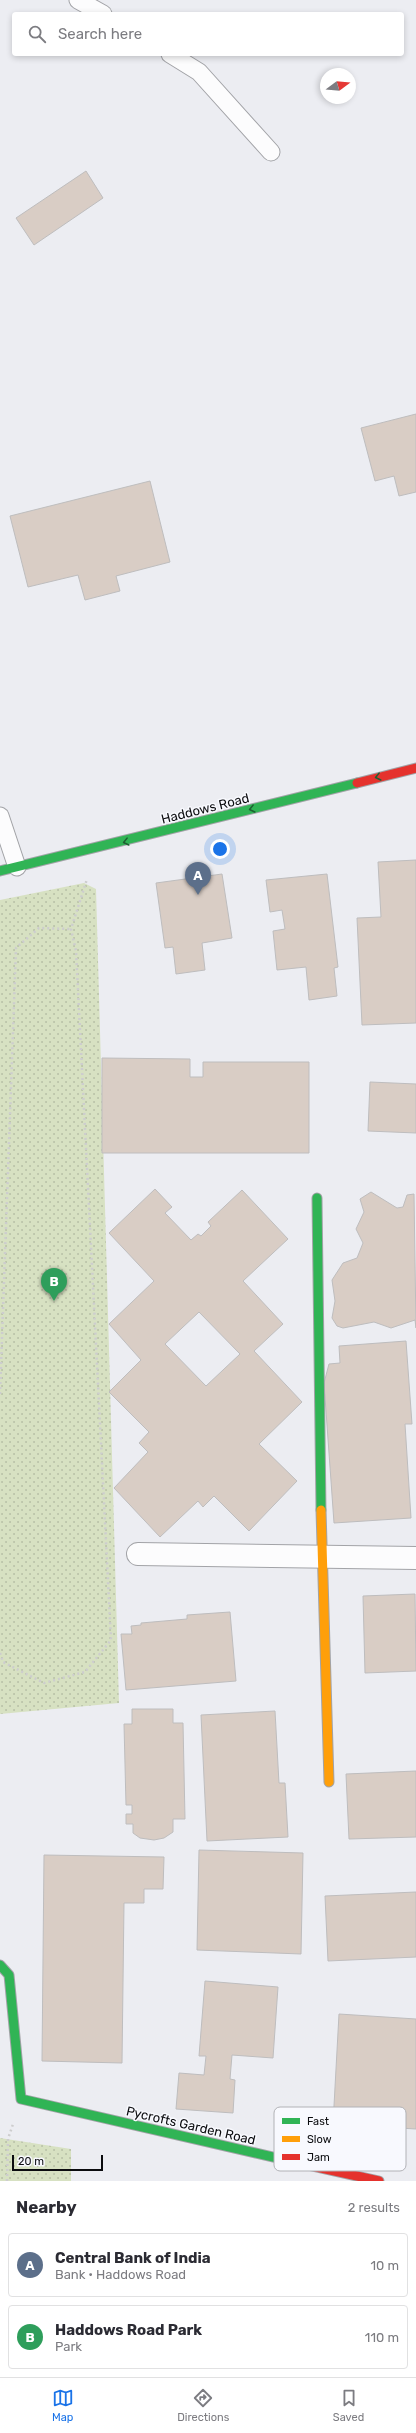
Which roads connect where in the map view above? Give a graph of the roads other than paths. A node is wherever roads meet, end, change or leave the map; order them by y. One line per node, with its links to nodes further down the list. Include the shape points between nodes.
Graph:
1 (78, 0): 2 (lane)
2 (99, 12)
3 (173, 56): 4 (lane, via 199,72)
4 (271, 152)
5 (416, 768): 7 (street, Haddows Road, one-way to 7)
6 (0, 816): 7 (lane)
7 (17, 867): 8 (street, Haddows Road)
8 (0, 871)
9 (317, 1198): 11 (street)
10 (138, 1554): 11 (street)
11 (322, 1557): 12 (street); 13 (street)
12 (416, 1558)
13 (329, 1782)
14 (0, 1965): 15 (street, Pycrofts Garden Road, via 10,1976 21,2099)
15 (274, 2157)
16 (334, 2171): 17 (street, Pycrofts Garden Road)
17 (378, 2181)

